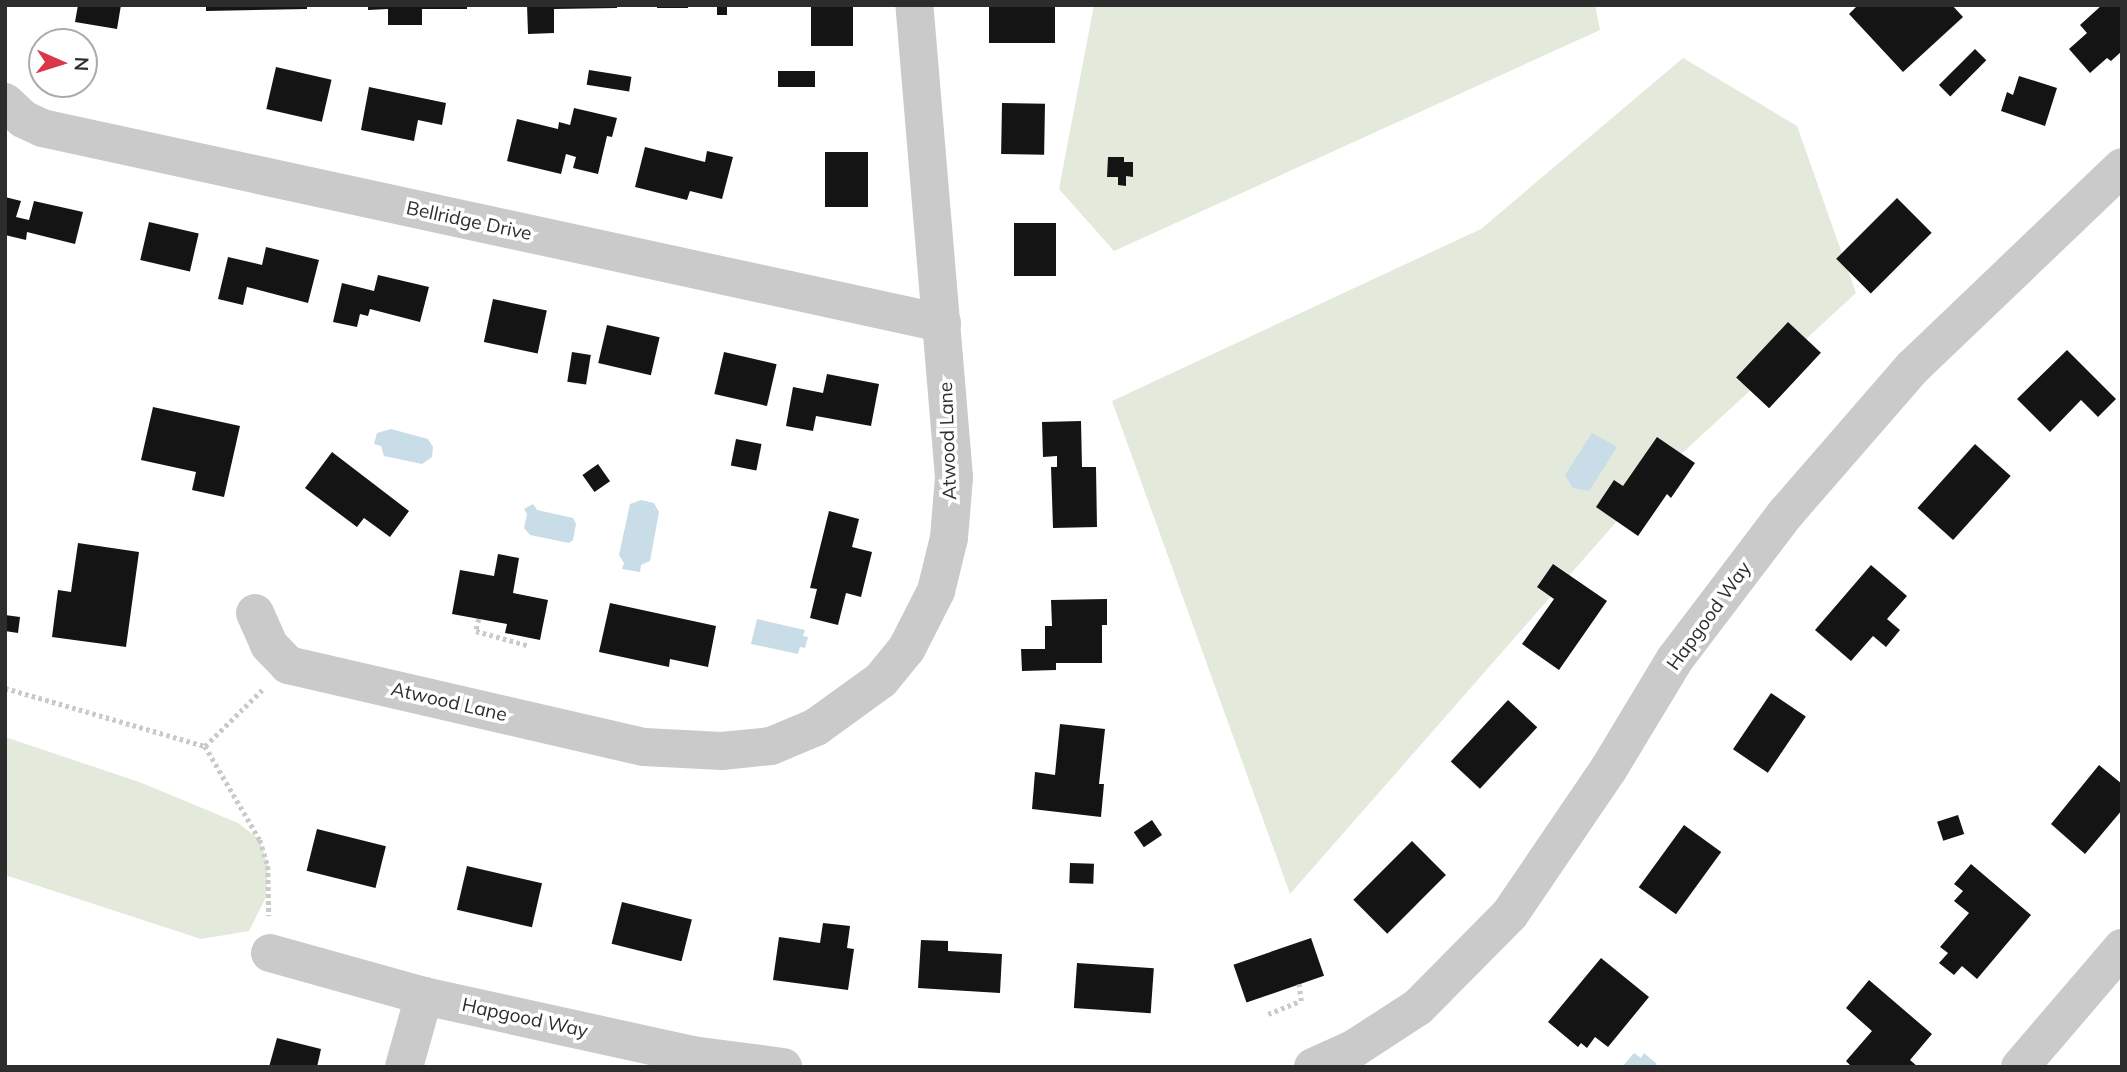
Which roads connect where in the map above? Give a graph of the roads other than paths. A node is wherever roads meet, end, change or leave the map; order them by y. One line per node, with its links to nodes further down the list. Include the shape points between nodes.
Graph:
1 (914, 5): 4 (street, Atwood Lane)
2 (5, 102): 4 (street, Bellridge Drive, via 23,120 42,128)
3 (2122, 167): 11 (street, Hapgood Way, via 1913,367 1786,513 1675,659 1608,770 1510,914 1418,1007 1355,1048)
4 (942, 323): 5 (street, Atwood Lane, via 954,477 949,538 936,591 907,648 881,680 816,727 771,746 722,751 645,747 288,665 270,645)
5 (255, 613)
6 (2122, 948): 12 (street)
7 (270, 953): 8 (street, Hapgood Way)
8 (424, 996): 9 (street); 10 (street, Hapgood Way, via 692,1055)
9 (404, 1067)
10 (783, 1067)
11 (1312, 1067)
12 (2020, 1067)

